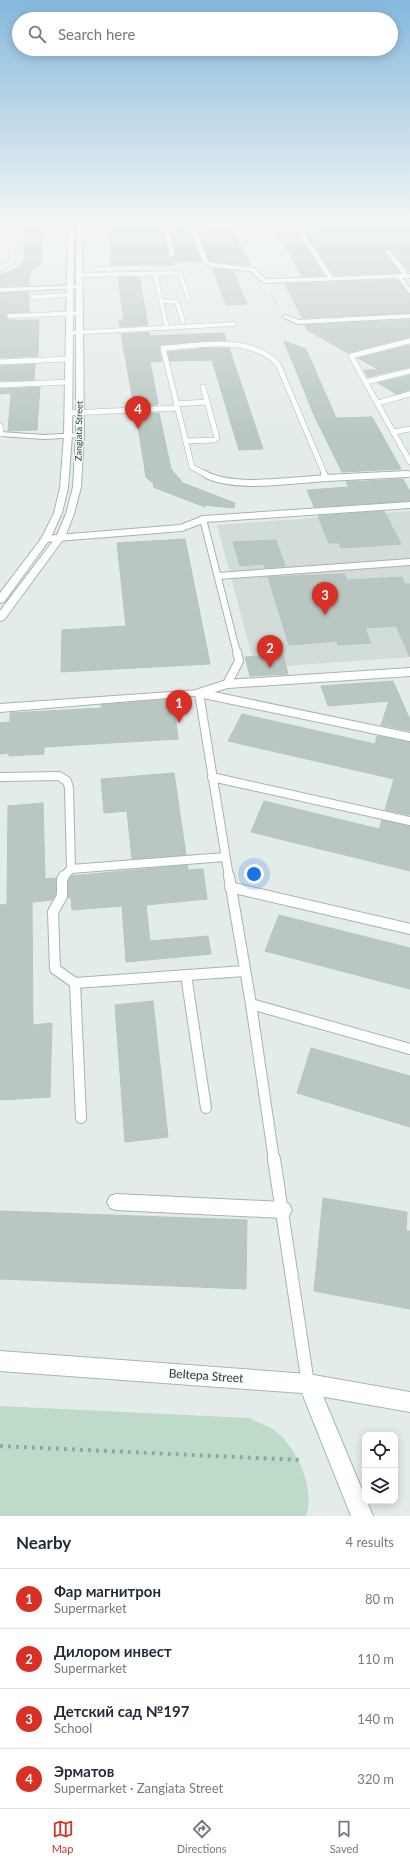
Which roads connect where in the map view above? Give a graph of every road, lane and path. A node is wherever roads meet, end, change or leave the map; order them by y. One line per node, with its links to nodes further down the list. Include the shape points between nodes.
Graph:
1 (70, 292): 6 (main road, Zangiata Street)
2 (80, 292): 10 (main road, Zangiata Street)
3 (159, 292): 9 (lane)
4 (186, 292): 8 (lane)
5 (270, 292): 14 (path)
6 (70, 295): 7 (lane); 11 (main road, Zangiata Street)
7 (33, 297)
8 (188, 298)
9 (161, 301): 15 (lane, via 177,302); 17 (lane)
10 (80, 313): 11 (lane); 18 (main road, Zangiata Street)
11 (69, 314): 12 (lane); 19 (main road, Zangiata Street)
12 (9, 316)
13 (410, 316): 14 (main road, via 298,322)
14 (285, 317)
15 (183, 322)
16 (234, 324): 17 (lane)
17 (167, 328): 18 (lane)
18 (81, 332): 19 (lane); 32 (main road, Zangiata Street)
19 (69, 333): 21 (main road, Zangiata Street)
20 (410, 341): 25 (lane, via 351,356)
21 (69, 360): 22 (lane); 24 (main road, Zangiata Street)
22 (0, 362)
23 (410, 371): 25 (lane)
24 (69, 382): 26 (lane); 33 (main road, Zangiata Street)
25 (366, 382): 30 (lane)
26 (0, 385)
27 (203, 387): 29 (lane)
28 (410, 394): 30 (lane)
29 (207, 402): 31 (lane); 39 (lane, via 218,438)
30 (378, 403): 36 (lane)
31 (177, 406): 32 (lane); 39 (lane); 42 (lane, via 163,348 230,344 266,353 278,364)
32 (80, 412): 33 (lane); 38 (main road, Zangiata Street)
33 (69, 413): 37 (main road, Zangiata Street)
34 (410, 429): 36 (lane)
35 (0, 431): 37 (main road, via 44,437)
36 (394, 432): 40 (lane)
37 (68, 435): 38 (main road); 46 (main road, Zangiata Street, via 61,505)
38 (80, 435): 45 (main road, Zangiata Street, via 77,486 70,514)
39 (186, 442): 42 (lane, via 192,467 212,478 248,483)
40 (410, 461)
41 (410, 474): 42 (lane)
42 (326, 478)
43 (410, 505): 44 (main road)
44 (203, 519): 45 (main road, via 182,528); 48 (lane)
45 (60, 536): 46 (main road); 50 (main road, Zangiata Street)
46 (45, 538): 49 (main road, Zangiata Street)
47 (410, 562): 48 (lane)
48 (218, 576): 52 (lane, via 239,661)
49 (0, 600)
50 (0, 618)
51 (410, 672): 52 (lane)
52 (227, 684): 53 (lane)
53 (199, 692): 54 (main road); 55 (lane); 57 (lane)
54 (0, 708)
55 (410, 737)
56 (0, 777): 60 (lane, via 49,775 59,776 66,781)
57 (212, 777): 58 (lane); 59 (lane)
58 (410, 821)
59 (225, 857): 60 (lane); 61 (lane)
60 (71, 869): 65 (lane, via 62,879 62,896 54,912 55,969)
61 (230, 887): 62 (lane); 63 (lane)
62 (410, 929)
63 (244, 971): 64 (lane); 66 (lane)
64 (186, 975): 65 (lane); 68 (lane)
65 (75, 983): 69 (lane)
66 (251, 1004): 67 (lane); 71 (lane)
67 (410, 1049)
68 (206, 1108)
69 (81, 1118)
70 (116, 1202): 71 (main road)
71 (283, 1210): 73 (lane)
72 (0, 1361): 73 (main road, Beltepa Street)
73 (308, 1384): 74 (main road, Beltepa Street); 77 (main road)
74 (410, 1402)
75 (0, 1446): 76 (path)
76 (299, 1460)
77 (362, 1516)

